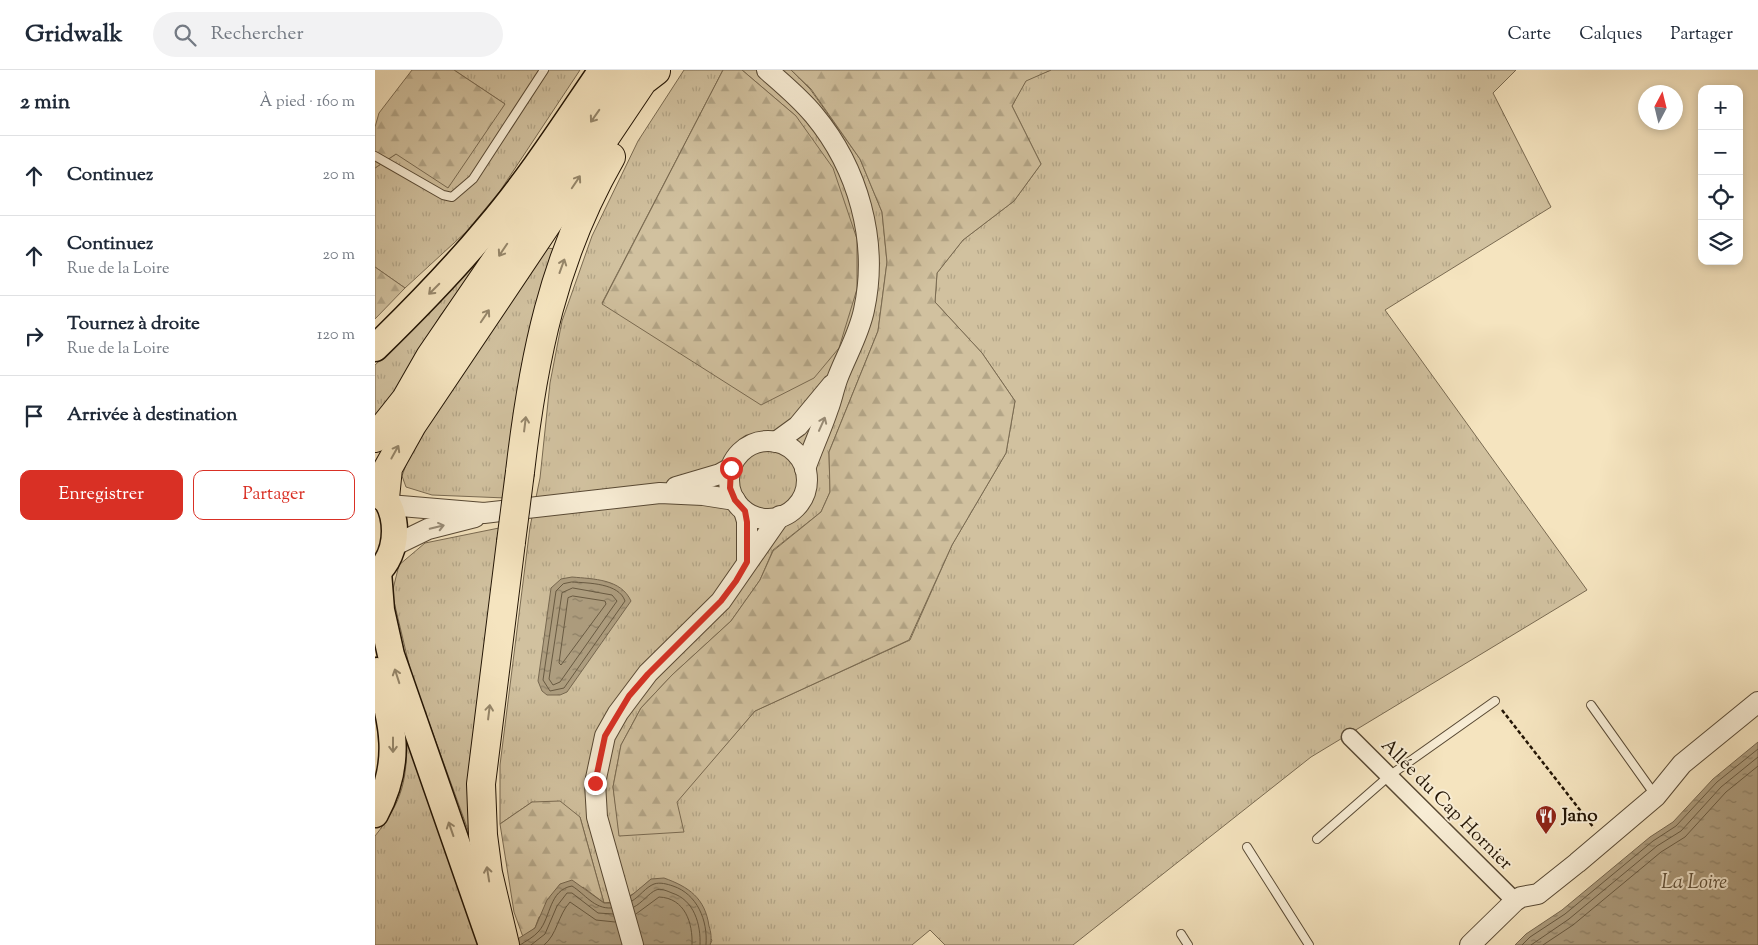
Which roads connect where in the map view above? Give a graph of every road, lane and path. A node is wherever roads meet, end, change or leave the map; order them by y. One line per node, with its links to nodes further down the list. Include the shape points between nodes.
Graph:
1 (544, 70): 6 (lane, via 473,179 452,197)
2 (602, 70): 7 (highway, one-way to 7, via 488,228)
3 (626, 70): 9 (highway, one-way to 9, via 430,357 406,399)
4 (656, 70): 14 (highway, one-way to 4, via 387,468 412,425 643,81); 33 (highway, one-way to 4, bridge, via 483,835 481,784 537,350 581,214 651,86)
5 (767, 70): 8 (street, via 797,96 828,134 841,154 860,200 868,256 864,310 856,337)
6 (375, 156)
7 (375, 348)
8 (837, 378): 10 (street, via 798,426); 12 (street, one-way to 8)
9 (375, 438)
10 (776, 442): 11 (street, via 760,442 745,448); 12 (street, via 792,450)
11 (731, 468): 13 (street); 15 (street, via 730,488)
12 (805, 469): 17 (street, via 803,495 791,510)
13 (660, 493): 15 (street, via 703,495); 16 (street)
14 (383, 497): 16 (street); 18 (main road, via 395,525)
15 (740, 506): 17 (street, via 761,518); 19 (street, via 747,522)
16 (484, 513): 18 (street, one-way to 16, via 428,529 470,520)
17 (780, 516): 19 (street)
18 (393, 546): 20 (main road)
19 (744, 566): 35 (street, via 721,601 648,674 605,736 595,783 595,802)
20 (377, 574): 33 (highway, one-way to 20, via 391,655)
21 (375, 663): 28 (highway, one-way to 28, via 393,735 389,786)
22 (1495, 701): 26 (lane); 30 (path)
23 (1758, 702): 27 (street, via 1682,764)
24 (1591, 704): 27 (lane)
25 (1350, 737): 26 (street, Allée du Cap Hornier)
26 (1389, 776): 29 (lane); 32 (street, Allée du Cap Hornier)
27 (1656, 796): 30 (street)
28 (375, 814)
29 (1317, 839)
30 (1603, 840): 32 (street, via 1538,894)
31 (1247, 847): 37 (lane)
32 (1515, 901): 38 (street)
33 (495, 934)
34 (1181, 934): 36 (lane)
35 (633, 945)
36 (1188, 945)
37 (1309, 945)
38 (1470, 945)

